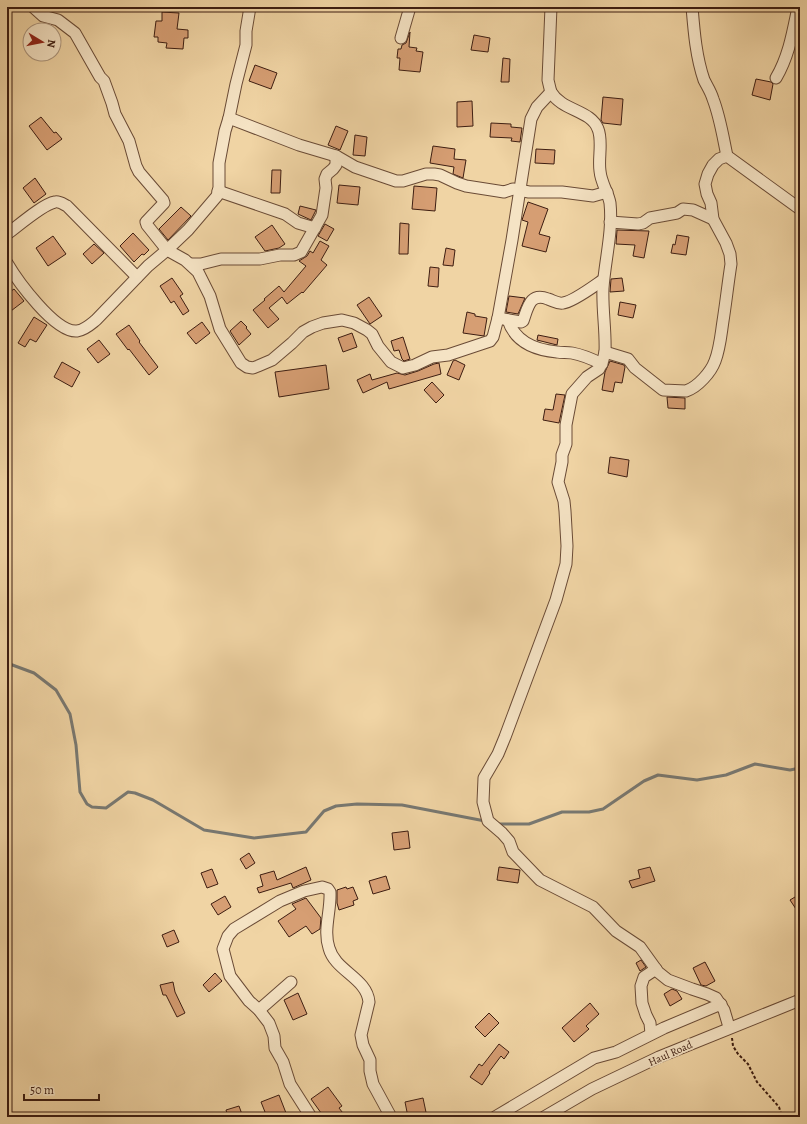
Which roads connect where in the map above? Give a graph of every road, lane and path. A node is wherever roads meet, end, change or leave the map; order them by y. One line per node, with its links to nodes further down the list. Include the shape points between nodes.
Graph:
1 (33, 7): 21 (street, via 43,16 58,20 75,33 104,81 115,114 129,141 136,166 164,202 146,222)
2 (250, 7): 10 (street, via 246,45)
3 (410, 7): 7 (street)
4 (551, 7): 9 (street, via 548,80)
5 (692, 7): 12 (street, via 700,64 721,125)
6 (798, 7): 8 (street, via 788,51)
7 (401, 38)
8 (776, 78)
9 (551, 92): 13 (street, via 533,113); 15 (street, via 568,108 592,119 598,128 600,174)
10 (229, 118): 11 (street, via 299,145); 14 (street, via 219,163)
11 (336, 156): 13 (street, via 355,167 396,181 434,174 466,186 504,192); 19 (street, via 336,165 325,179 322,215)
12 (728, 156): 16 (street); 17 (street, via 719,159 713,165 705,184)
13 (519, 190): 15 (street, via 593,196); 26 (street)
14 (218, 191): 19 (street, via 285,214 298,223); 21 (street, via 203,213)
15 (607, 192): 18 (street)
16 (800, 210)
17 (713, 219): 18 (street, via 693,210 683,209 638,224); 27 (street, via 726,243 731,264 720,341 710,370 690,390 663,390 635,368 628,359)
18 (610, 222): 25 (street)
19 (315, 228): 23 (street, via 301,252 294,255 260,259 221,259)
20 (7, 234): 24 (street, via 48,204 60,202 67,206)
21 (167, 250): 23 (street); 24 (street)
22 (7, 263): 24 (street, via 32,299 55,321 69,330 76,331 96,320)
23 (191, 264): 26 (street, via 204,281 220,329 241,363 247,367 258,366 272,360 312,327 342,320 367,330 391,362 405,368 425,359 448,355 490,341)
24 (137, 277)
25 (604, 280): 26 (street, via 570,302 562,304 540,297 533,299 522,322); 27 (street)
26 (502, 319): 28 (street, via 521,340 534,348 571,353)
27 (605, 352): 28 (street)
28 (602, 364): 29 (street, via 572,394 558,482 565,511 566,564 556,600 505,737 484,778 484,802 488,822 502,832 513,852 540,880 593,907 616,931 640,947)
29 (656, 969): 32 (street, via 668,980 716,998); 35 (street, via 644,977 642,986 642,1003 650,1023)
30 (291, 982): 33 (street)
31 (800, 1000): 34 (street, Haul Road)
32 (721, 1004): 34 (street); 35 (street)
33 (259, 1010): 36 (street, via 269,1023 275,1048 290,1084); 37 (street, via 230,976 223,949 228,936 234,929 280,901 304,891 326,888 330,892 327,918 328,948 339,966 353,975 369,996 361,1035 362,1045 370,1060 373,1084)
34 (730, 1028): 39 (street, Haul Road, via 659,1057 592,1089); 40 (path, via 733,1046 748,1064 757,1082 779,1107)
35 (651, 1034): 38 (street, via 616,1052 594,1058)
36 (311, 1117)
37 (391, 1117)
38 (495, 1117)
39 (544, 1117)
40 (782, 1117)

